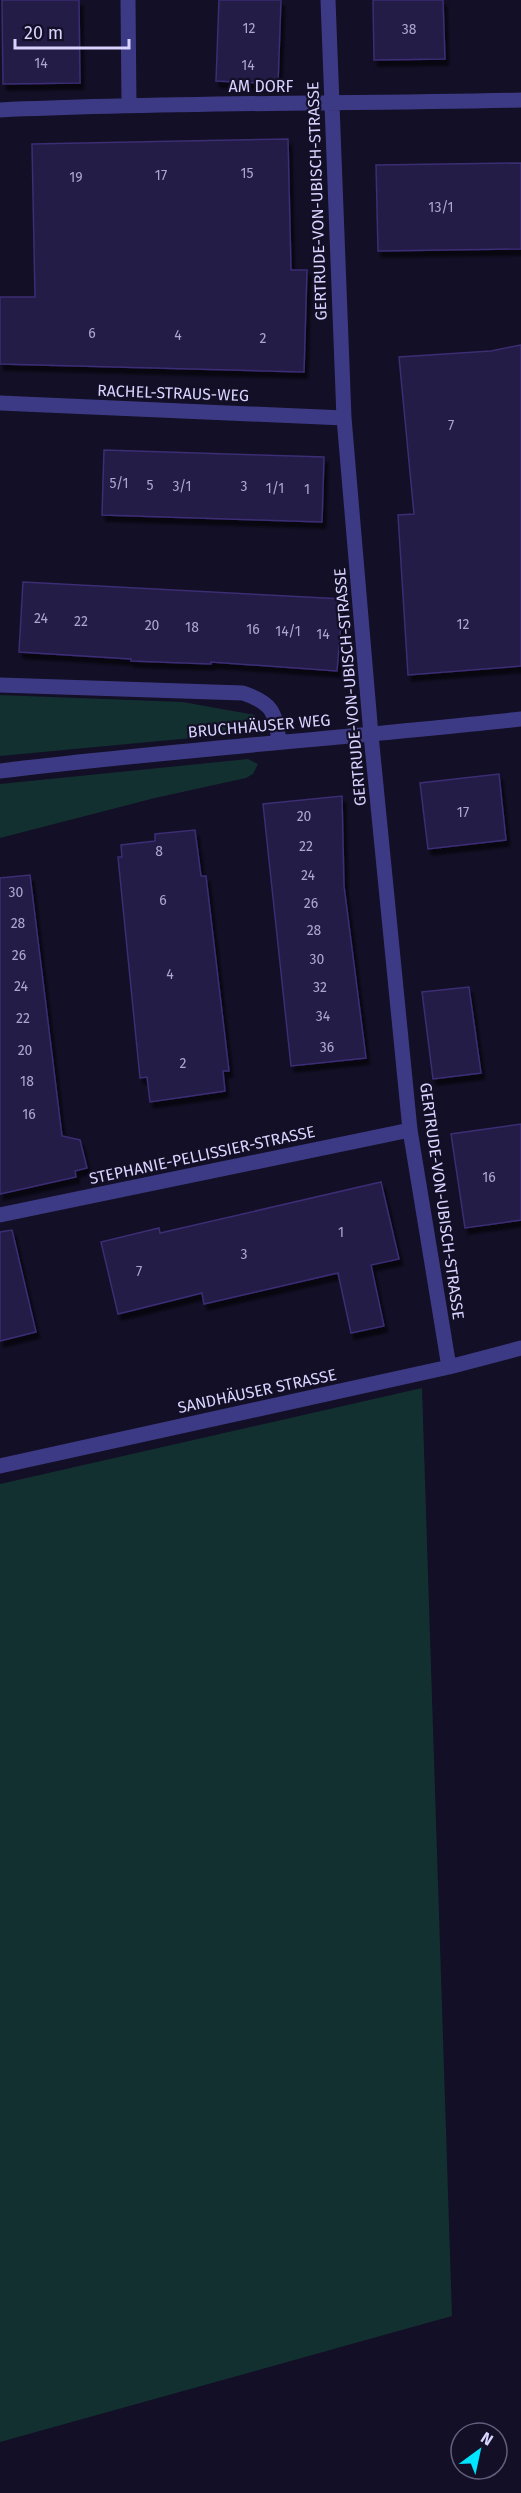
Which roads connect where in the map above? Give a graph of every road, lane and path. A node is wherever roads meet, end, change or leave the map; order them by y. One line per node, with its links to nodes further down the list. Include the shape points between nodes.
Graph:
1 (128, 0): 4 (street)
2 (328, 0): 5 (street, GERTRUDE-VON-UBISCH-STRASSE)
3 (521, 100): 5 (street, AM DORF)
4 (129, 104): 5 (street, AM DORF); 6 (street, AM DORF)
5 (330, 105): 8 (street, GERTRUDE-VON-UBISCH-STRASSE)
6 (0, 110)
7 (0, 404): 8 (street, RACHEL-STRAUS-WEG)
8 (344, 418): 11 (street, GERTRUDE-VON-UBISCH-STRASSE)
9 (0, 685): 12 (street, via 243,693 263,700 276,716)
10 (521, 719): 11 (street, BRUCHHÄUSER WEG)
11 (371, 735): 12 (street, BRUCHHÄUSER WEG); 14 (street, GERTRUDE-VON-UBISCH-STRASSE)
12 (279, 741): 13 (street, BRUCHHÄUSER WEG)
13 (0, 771)
14 (410, 1130): 15 (street, STEPHANIE-PELLISSIER-STRASSE); 17 (street, GERTRUDE-VON-UBISCH-STRASSE)
15 (0, 1215)
16 (521, 1348): 17 (street, SANDHÄUSER STRASSE)
17 (449, 1367): 18 (street, SANDHÄUSER STRASSE)
18 (0, 1466)

